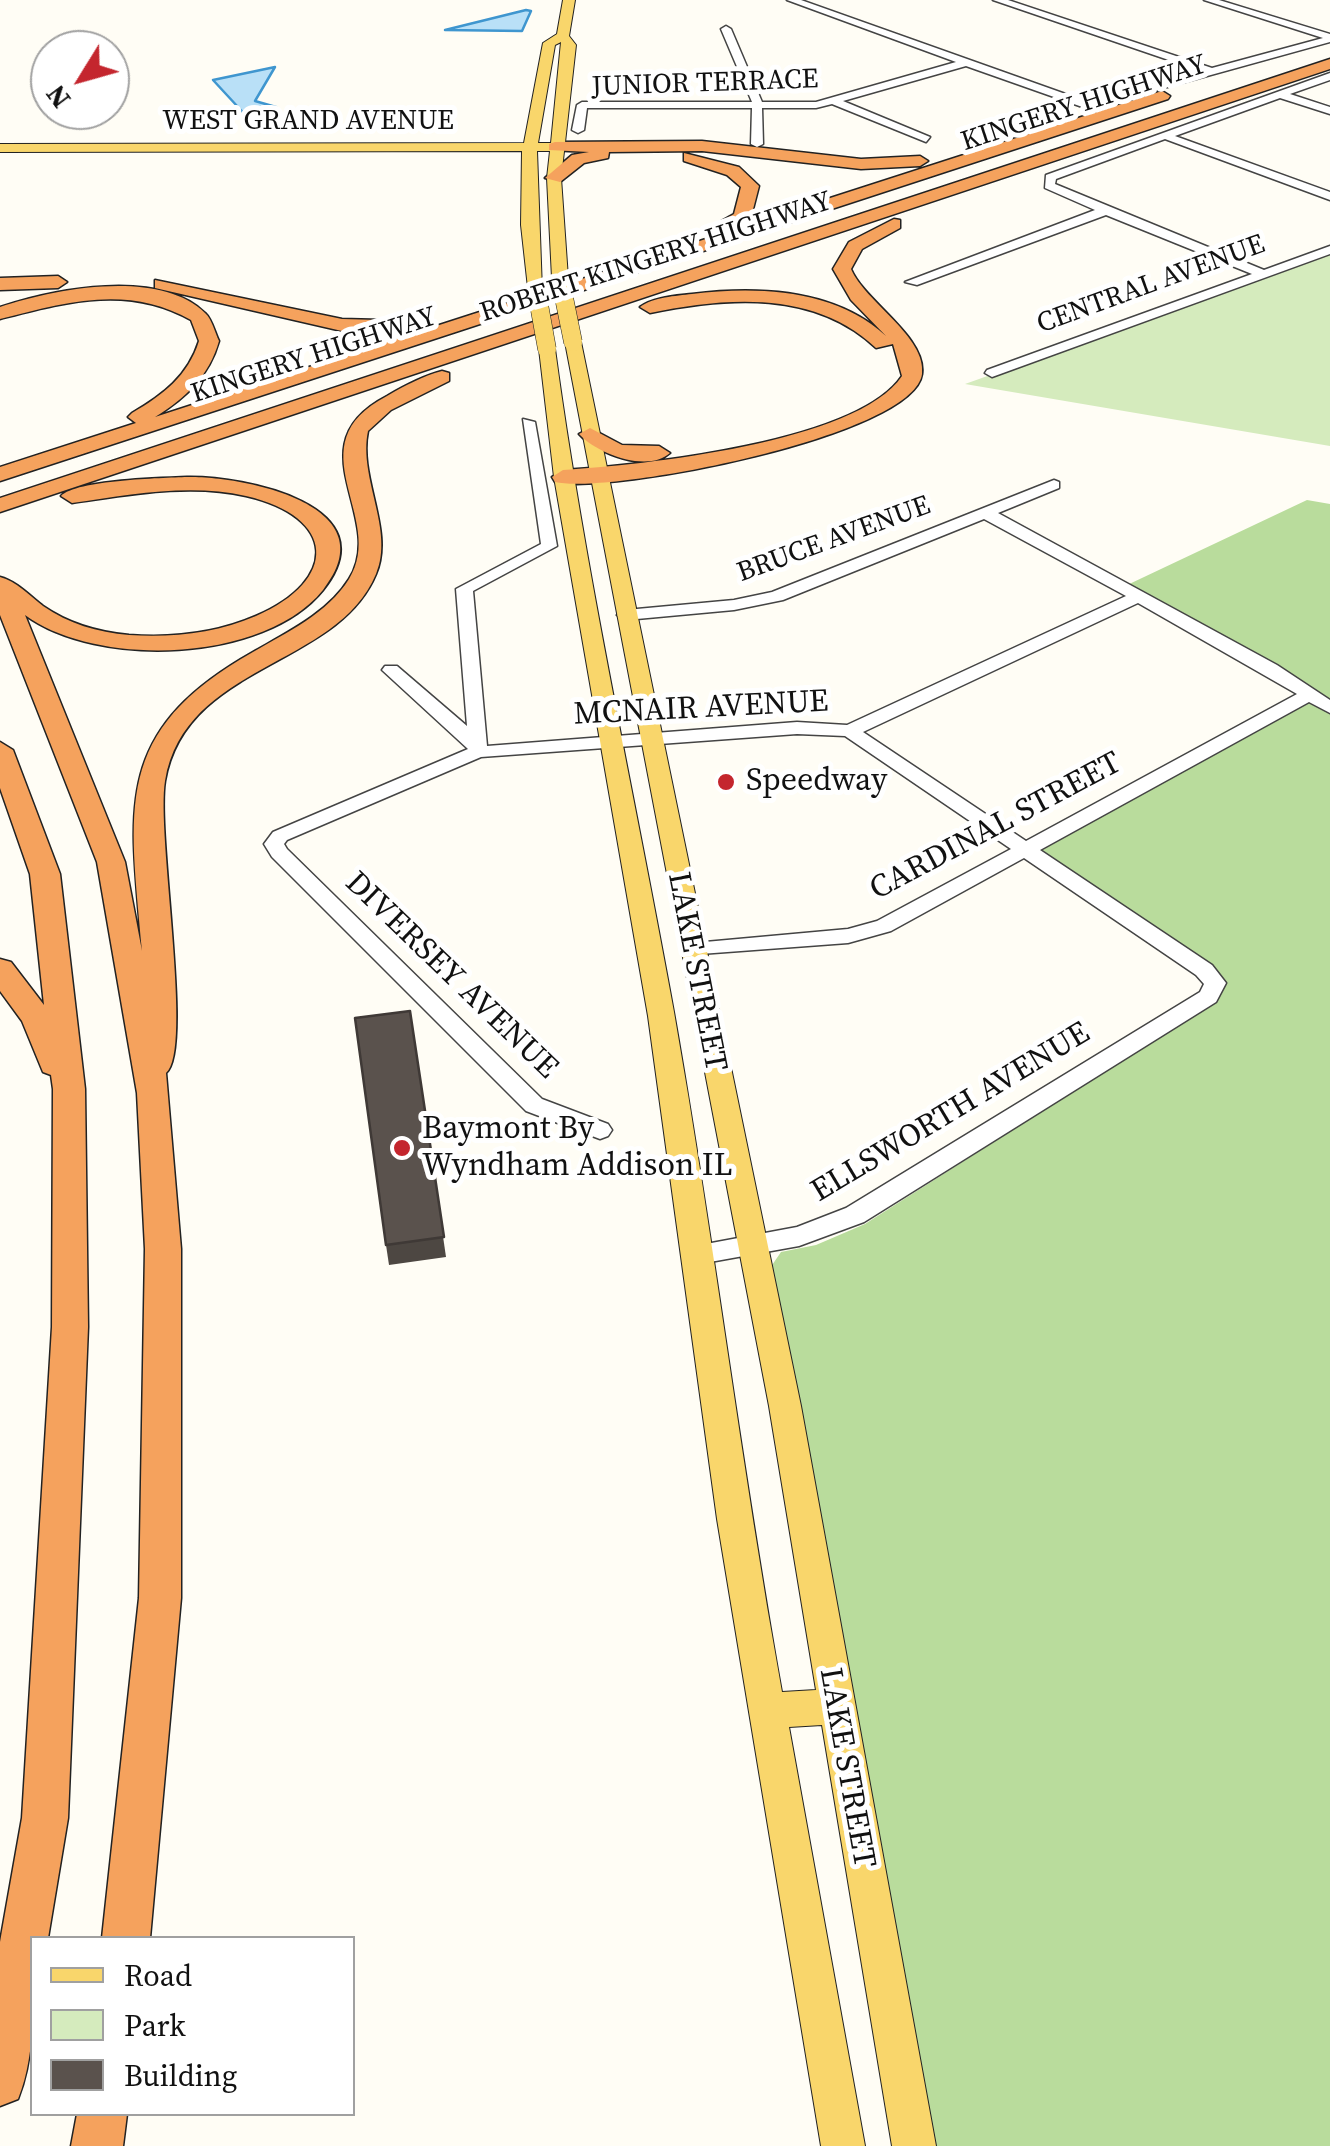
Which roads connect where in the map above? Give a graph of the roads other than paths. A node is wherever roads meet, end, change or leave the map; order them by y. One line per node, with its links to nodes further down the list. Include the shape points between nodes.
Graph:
1 (569, 0): 6 (main road, LAKE STREET)
2 (792, 0): 9 (street)
3 (998, 0): 10 (street)
4 (1208, 0): 7 (street)
5 (726, 29): 13 (street)
6 (563, 36): 16 (main road, LAKE STREET, via 550,43); 21 (main road, LAKE STREET, via 570,45)
7 (1330, 38): 10 (street)
8 (1328, 62): 11 (street); 14 (highway); 26 (highway); 47 (highway, KINGERY HIGHWAY); 49 (highway, ROBERT KINGERY HIGHWAY)
9 (964, 63): 12 (street, JUNIOR TERRACE); 14 (street)
10 (1213, 72): 14 (street)
11 (1280, 94): 15 (street); 18 (street)
12 (835, 101): 13 (street, JUNIOR TERRACE); 19 (street)
13 (756, 107): 17 (street, JUNIOR TERRACE, via 582,105); 20 (street)
14 (1096, 110): 24 (highway, via 953,155 890,164 702,146); 32 (highway)
15 (1330, 111)
16 (534, 125): 22 (main road); 23 (main road, LAKE STREET)
17 (578, 130)
18 (1163, 135): 26 (street); 28 (street)
19 (926, 139)
20 (757, 144)
21 (556, 145): 23 (main road, WEST GRAND AVENUE); 24 (highway); 27 (main road, LAKE STREET)
22 (492, 147): 23 (main road, WEST GRAND AVENUE); 25 (main road, WEST GRAND AVENUE)
23 (529, 150): 25 (main road, WEST GRAND AVENUE); 45 (main road, LAKE STREET, bridge, via 528,225)
24 (599, 150): 27 (highway, via 568,163); 32 (highway, via 711,162 750,186 742,218 729,226)
25 (0, 151)
26 (1049, 172): 29 (street, via 1049,185); 37 (highway); 44 (highway, via 884,228 846,257 844,278 906,350 912,376 902,396 824,434)
27 (554, 178): 41 (main road, LAKE STREET, bridge, via 560,278)
28 (1330, 196)
29 (1105, 210): 31 (street); 33 (street)
30 (1330, 250): 31 (street, CENTRAL AVENUE)
31 (1263, 274): 39 (street, CENTRAL AVENUE)
32 (590, 282): 36 (highway)
33 (912, 282)
34 (0, 284): 36 (highway, via 155,283 365,328)
35 (0, 313): 43 (highway, via 69,295 131,294 189,310 204,322 209,341 192,377 159,406)
36 (482, 317): 43 (highway)
37 (592, 322): 38 (highway); 42 (highway, via 684,300 770,298 852,320 892,357 892,377 843,415)
38 (498, 352): 48 (highway); 67 (highway, via 390,401 359,427 352,455 370,545 360,582 323,616 204,694 163,744 144,812 163,1030)
39 (992, 373)
40 (528, 422): 61 (street, via 548,546 464,588)
41 (590, 434): 42 (highway, via 617,451); 44 (main road, LAKE STREET)
42 (668, 453): 44 (highway)
43 (0, 473)
44 (596, 473): 45 (highway); 54 (main road, LAKE STREET)
45 (564, 476): 60 (main road, LAKE STREET)
46 (1054, 485): 50 (street, BRUCE AVENUE)
47 (0, 488)
48 (66, 497): 51 (highway); 52 (highway, via 184,484 258,491 294,503 318,522 328,558 314,587 285,610 238,630 175,642 120,642 72,632)
49 (0, 505)
50 (986, 513): 53 (street); 54 (street, BRUCE AVENUE, via 762,600)
51 (0, 520)
52 (0, 584): 67 (highway, via 111,862)
53 (1138, 597): 56 (street); 58 (street, MCNAIR AVENUE)
54 (626, 614): 59 (main road, LAKE STREET)
55 (390, 670): 61 (street)
56 (1307, 696): 57 (street); 64 (street, CARDINAL STREET)
57 (1330, 708)
58 (850, 732): 59 (street, MCNAIR AVENUE, via 797,728); 64 (street)
59 (654, 739): 60 (street, MCNAIR AVENUE); 65 (main road, LAKE STREET)
60 (614, 742): 61 (street, MCNAIR AVENUE); 71 (main road, LAKE STREET)
61 (478, 749): 63 (street, MCNAIR AVENUE)
62 (0, 750): 68 (highway, via 44,874)
63 (274, 844): 69 (street, DIVERSEY AVENUE, via 534,1106)
64 (1025, 849): 65 (street, CARDINAL STREET, via 884,926 848,936); 70 (street, ELLSWORTH AVENUE, via 1204,970 1216,983 1208,996 855,1215)
65 (694, 950): 70 (main road, LAKE STREET)
66 (0, 969): 68 (highway, via 37,1018)
67 (153, 1093): 74 (highway, via 164,1288 160,1598)
68 (70, 1104): 75 (highway, via 70,1327 45,1818)
69 (600, 1130)
70 (750, 1246): 71 (street, ELLSWORTH AVENUE); 72 (main road, LAKE STREET, via 786,1406)
71 (698, 1254): 73 (main road, LAKE STREET)
72 (835, 1706): 73 (main road); 79 (main road, LAKE STREET)
73 (767, 1711): 77 (main road, LAKE STREET)
74 (126, 1936)
75 (0, 2081)
76 (102, 2116): 78 (highway)
77 (844, 2139)
78 (97, 2146)
79 (914, 2146)

